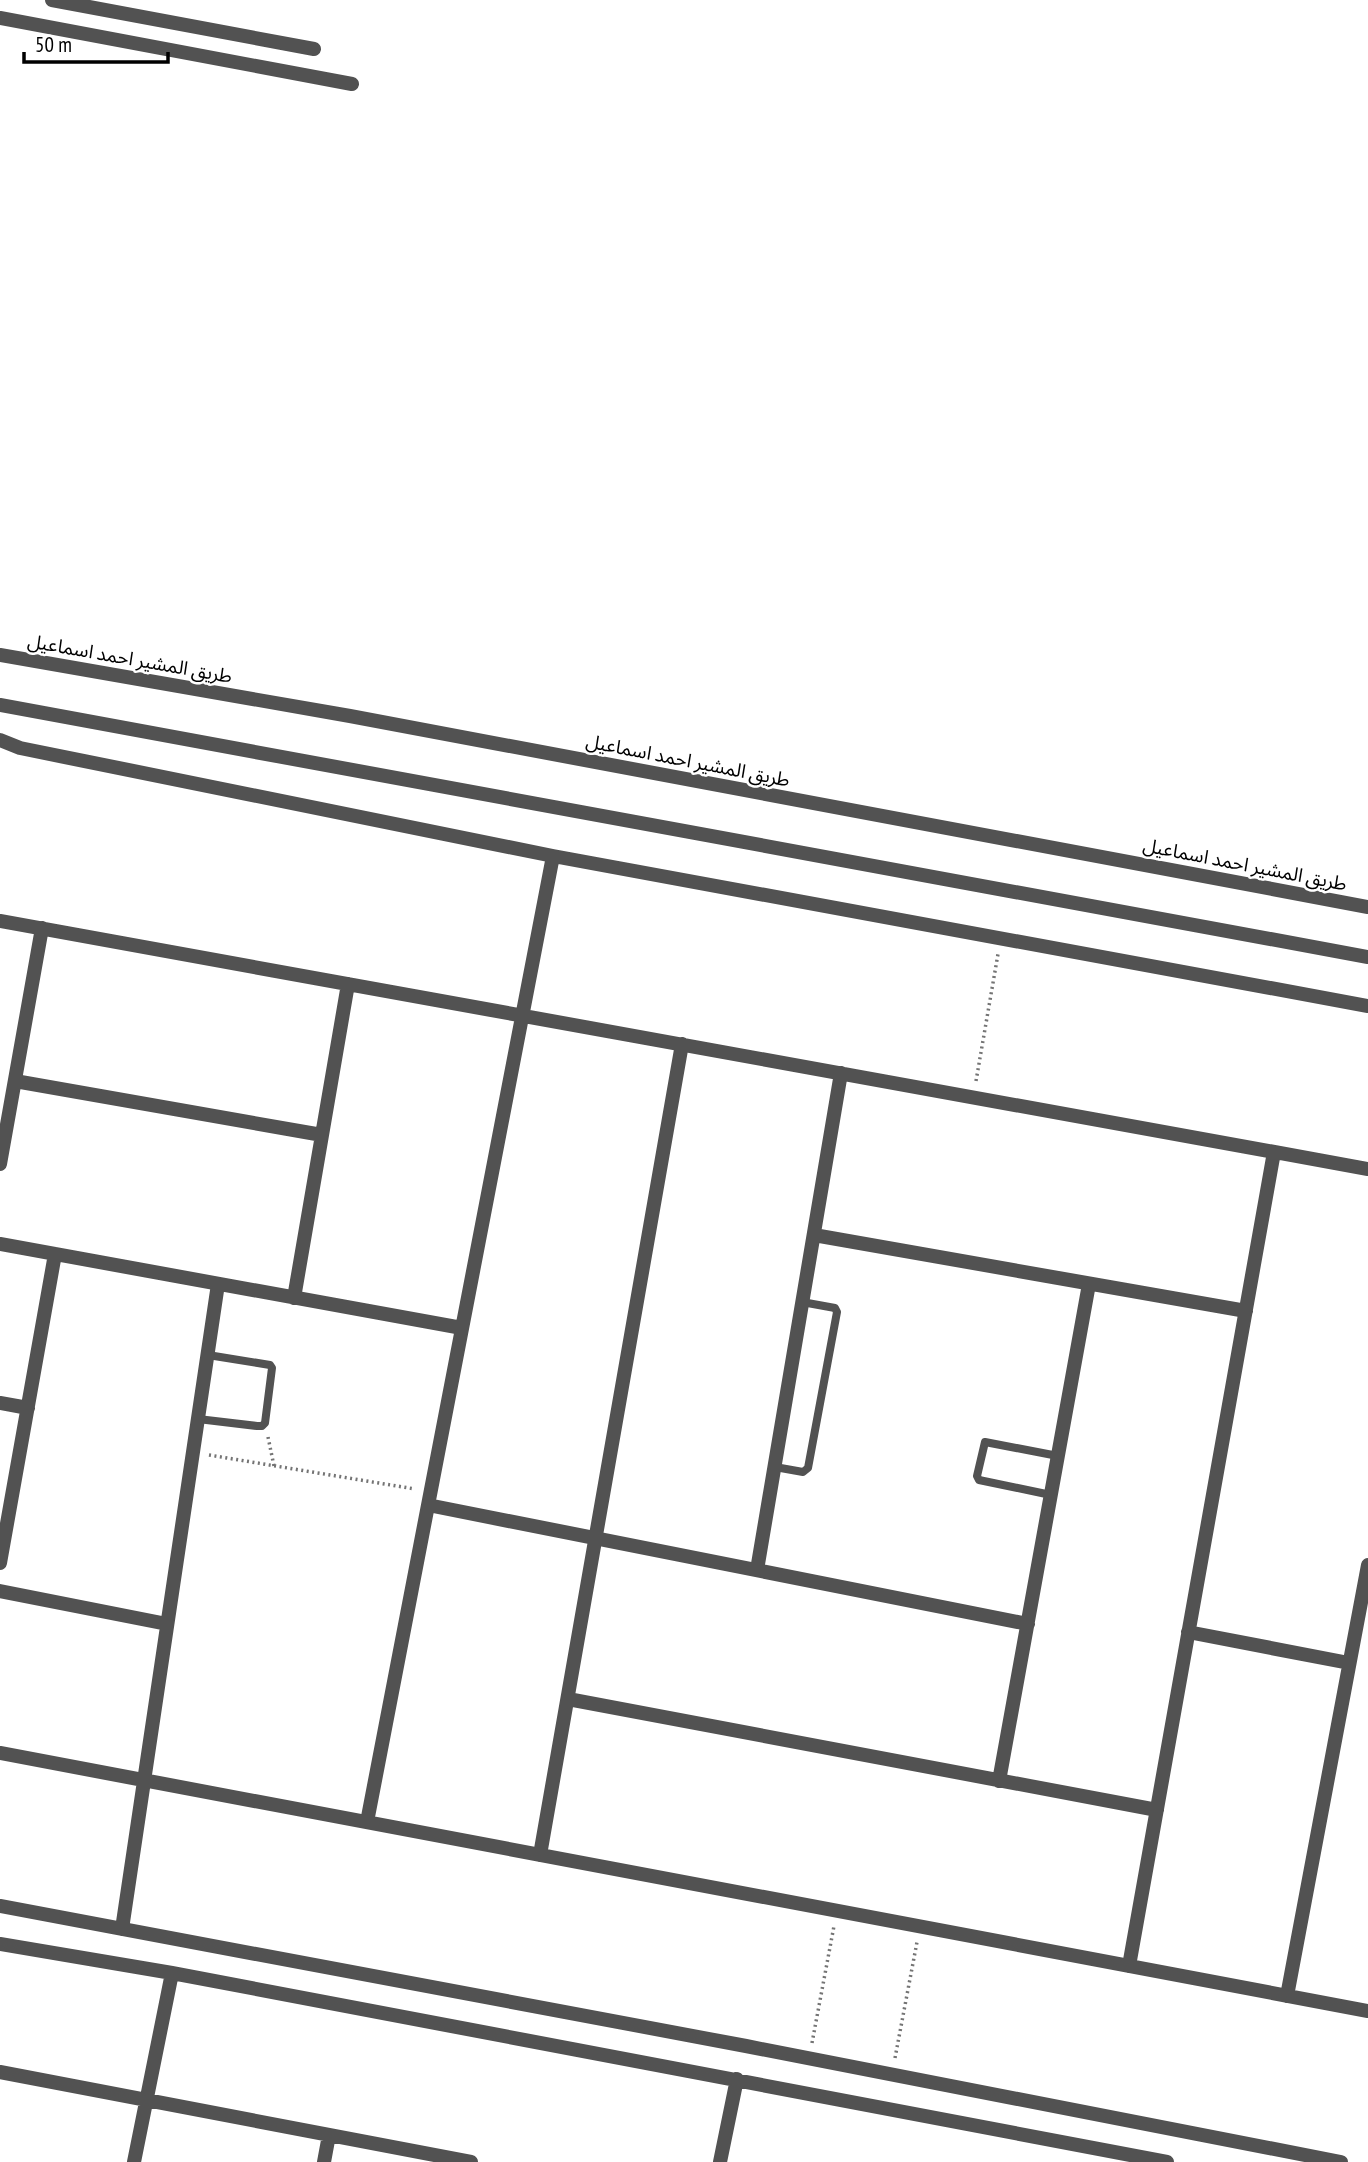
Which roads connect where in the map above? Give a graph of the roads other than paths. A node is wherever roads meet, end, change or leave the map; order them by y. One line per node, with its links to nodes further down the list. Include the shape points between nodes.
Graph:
1 (52, 0): 3 (street)
2 (0, 18): 4 (street)
3 (314, 49)
4 (352, 84)
5 (0, 655): 9 (street, طريق المشير احمد اسماعيل)
6 (0, 705): 12 (street)
7 (0, 740): 8 (street, via 20,748)
8 (553, 856): 14 (street); 15 (street)
9 (1368, 907)
10 (0, 921): 11 (street)
11 (42, 928): 13 (street); 18 (street)
12 (1368, 957)
13 (348, 984): 15 (street); 19 (street)
14 (1368, 1006)
15 (522, 1015): 16 (street); 31 (street)
16 (682, 1044): 17 (street); 40 (street)
17 (841, 1073): 20 (street); 23 (street)
18 (15, 1080): 19 (street); 21 (street)
19 (322, 1135): 28 (street)
20 (1274, 1152): 22 (street); 30 (street)
21 (0, 1164)
22 (1368, 1169)
23 (814, 1235): 27 (street); 29 (street)
24 (0, 1244): 25 (street)
25 (55, 1254): 26 (street); 34 (street)
26 (218, 1284): 28 (street); 32 (street)
27 (1089, 1284): 30 (street); 36 (street)
28 (294, 1298): 31 (street)
29 (803, 1302): 37 (street); 37 (lane, via 837,1312 808,1468 803,1472)
30 (1246, 1311): 47 (street)
31 (462, 1328): 39 (street)
32 (208, 1355): 35 (street); 35 (lane, via 270,1365 265,1423)
33 (0, 1403): 34 (street)
34 (28, 1408): 41 (street)
35 (198, 1419): 45 (street)
36 (1058, 1456): 38 (street); 38 (lane, via 985,1442 977,1476)
37 (775, 1466): 43 (street)
38 (1051, 1494): 46 (street)
39 (429, 1498): 40 (street); 54 (street)
40 (596, 1538): 43 (street); 49 (street)
41 (0, 1563)
42 (1368, 1564): 48 (street)
43 (757, 1570): 46 (street)
44 (0, 1591): 45 (street)
45 (167, 1623): 51 (street)
46 (1028, 1624): 52 (street)
47 (1188, 1632): 48 (street); 53 (street)
48 (1349, 1663): 61 (street)
49 (568, 1699): 52 (street); 55 (street)
50 (0, 1753): 51 (street)
51 (143, 1780): 54 (street); 57 (street)
52 (999, 1781): 53 (street)
53 (1157, 1810): 59 (street)
54 (367, 1822): 55 (street)
55 (540, 1854): 59 (street)
56 (0, 1906): 57 (street)
57 (121, 1929): 72 (street)
58 (0, 1944): 60 (street)
59 (1129, 1966): 61 (street)
60 (172, 1973): 64 (street); 65 (street)
61 (1287, 1996): 62 (street)
62 (1368, 2011)
63 (0, 2072): 65 (street)
64 (737, 2079): 70 (street); 71 (street)
65 (146, 2100): 66 (street); 67 (street)
66 (329, 2135): 68 (street); 69 (street)
67 (134, 2162)
68 (324, 2162)
69 (471, 2162)
70 (720, 2162)
71 (1167, 2162)
72 (1341, 2162)

